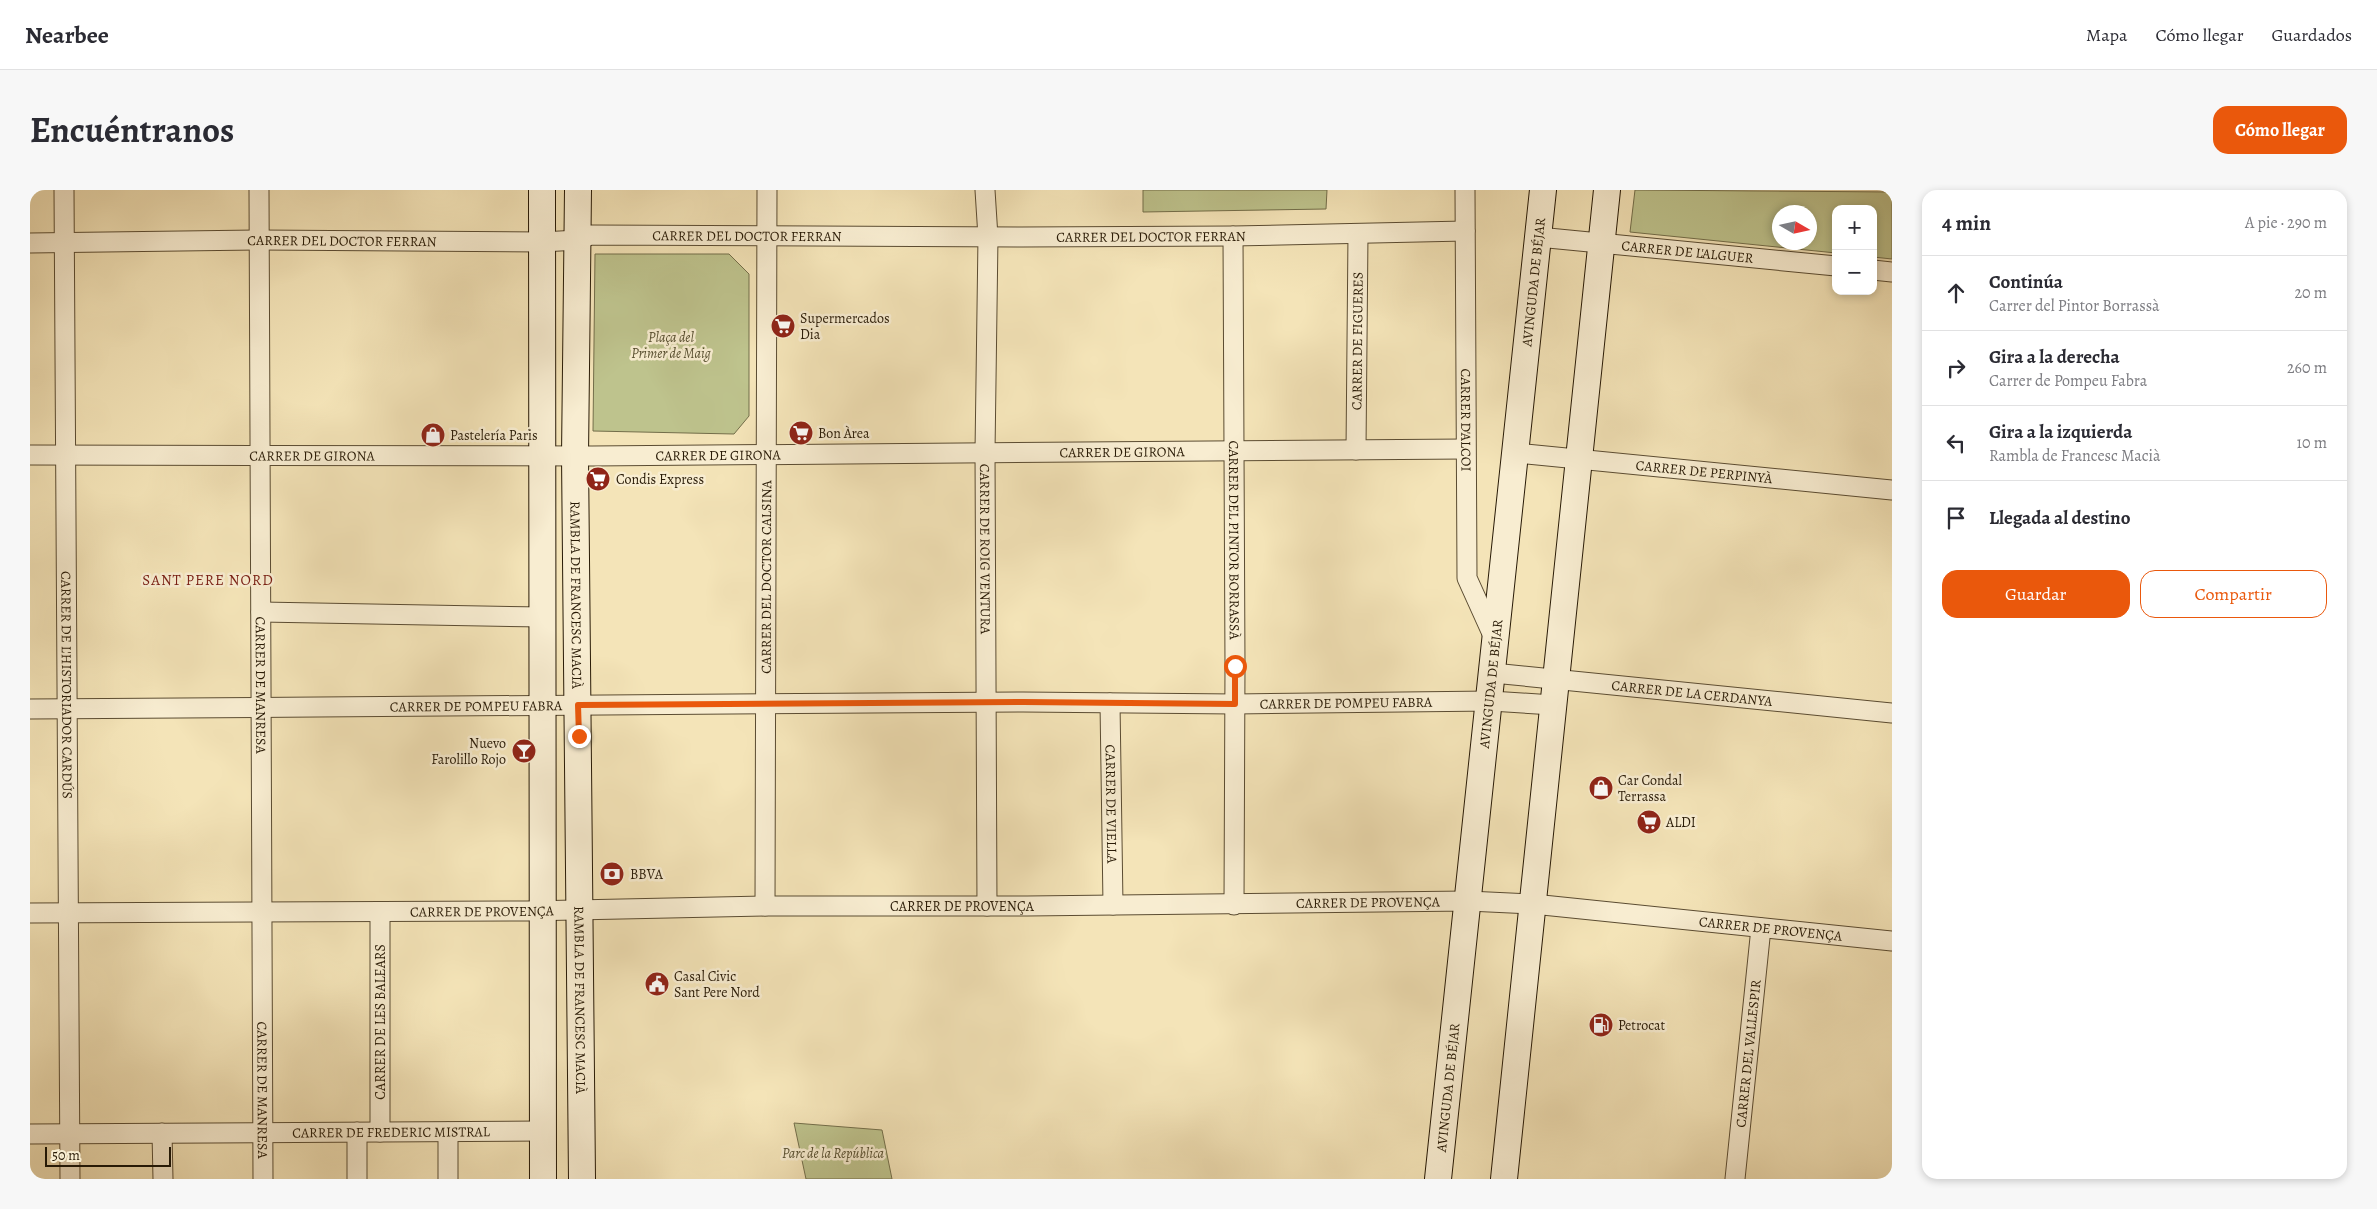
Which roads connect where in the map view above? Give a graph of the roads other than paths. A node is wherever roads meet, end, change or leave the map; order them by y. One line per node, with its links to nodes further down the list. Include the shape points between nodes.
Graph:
1 (64, 190): 20 (street, CARRER DE L'HISTORIADOR CARDÚS)
2 (259, 190): 16 (street, CARRER DE MANRESA)
3 (542, 190): 18 (main road)
4 (578, 190): 17 (main road, RAMBLA DE FRANCESC MACIÀ)
5 (767, 190): 12 (street, CARRER DEL DOCTOR CALSINA)
6 (985, 190): 14 (street, CARRER DE ROIG VENTURA)
7 (1465, 190): 10 (street, CARRER D'ALCOI)
8 (1543, 190): 15 (main road, AVINGUDA DE BÉJAR)
9 (1607, 190): 21 (main road)
10 (1465, 231): 11 (street, CARRER DEL DOCTOR FERRAN); 25 (street, CARRER D'ALCOI)
11 (1358, 234): 13 (street, CARRER DEL DOCTOR FERRAN); 26 (street, CARRER DE FIGUERES)
12 (767, 236): 14 (street, CARRER DEL DOCTOR FERRAN); 17 (street, CARRER DEL DOCTOR FERRAN, via 591,235); 31 (street, CARRER DEL DOCTOR CALSINA)
13 (1233, 236): 14 (street, CARRER DEL DOCTOR FERRAN); 27 (street, CARRER DEL PINTOR BORRASSÀ)
14 (988, 237): 28 (street, CARRER DE ROIG VENTURA)
15 (1538, 237): 21 (street, CARRER DE L'ALGUER); 29 (main road, AVINGUDA DE BÉJAR)
16 (260, 240): 18 (street, CARRER DEL DOCTOR FERRAN); 20 (street, CARRER DEL DOCTOR FERRAN); 33 (street, CARRER DE MANRESA)
17 (578, 240): 18 (street, CARRER DEL DOCTOR FERRAN); 35 (main road, RAMBLA DE FRANCESC MACIÀ)
18 (542, 242): 34 (main road)
19 (30, 243): 20 (street, CARRER DEL DOCTOR FERRAN)
20 (65, 243): 30 (street, CARRER DE L'HISTORIADOR CARDÚS)
21 (1601, 243): 22 (street, CARRER DE L'ALGUER); 36 (main road)
22 (1832, 266)
23 (1877, 270): 24 (street)
24 (1892, 272)
25 (1465, 448): 26 (street, CARRER DE GIRONA); 40 (street, CARRER D'ALCOI, via 1467,578)
26 (1356, 450): 27 (street, CARRER DE GIRONA)
27 (1234, 451): 28 (street, CARRER DE GIRONA); 46 (street, CARRER DEL PINTOR BORRASSÀ)
28 (985, 452): 31 (street, CARRER DE GIRONA); 44 (street, CARRER DE ROIG VENTURA)
29 (1516, 453): 36 (street, CARRER DE PERPINYÀ); 40 (main road, AVINGUDA DE BÉJAR)
30 (66, 454): 32 (street, CARRER DE GIRONA); 33 (street, CARRER DE GIRONA); 52 (street, CARRER DE L'HISTORIADOR CARDÚS)
31 (765, 454): 35 (street, CARRER DE GIRONA); 48 (street, CARRER DEL DOCTOR CALSINA)
32 (30, 455)
33 (260, 456): 34 (street, CARRER DE GIRONA); 38 (street, CARRER DE MANRESA)
34 (542, 456): 35 (street, CARRER DE GIRONA); 39 (main road)
35 (575, 456): 47 (main road, RAMBLA DE FRANCESC MACIÀ)
36 (1579, 460): 37 (street, CARRER DE PERPINYÀ); 42 (main road)
37 (1892, 490)
38 (261, 612): 39 (street); 51 (street, CARRER DE MANRESA)
39 (543, 617): 50 (main road)
40 (1496, 644): 41 (main road, AVINGUDA DE BÉJAR)
41 (1493, 673): 42 (street, CARRER DE LA CERDANYA); 43 (main road, AVINGUDA DE BÉJAR)
42 (1556, 679): 49 (main road); 54 (street, CARRER DE LA CERDANYA)
43 (1490, 701): 46 (street, CARRER DE POMPEU FABRA); 49 (street, CARRER DE POMPEU FABRA); 55 (main road, AVINGUDA DE BÉJAR)
44 (988, 702): 45 (street, CARRER DE POMPEU FABRA); 48 (street, CARRER DE POMPEU FABRA); 60 (street, CARRER DE ROIG VENTURA)
45 (1110, 703): 46 (street, CARRER DE POMPEU FABRA); 57 (street, CARRER DE VIELLA)
46 (1235, 704): 58 (street, CARRER DEL PINTOR BORRASSÀ)
47 (578, 705): 48 (street, CARRER DE POMPEU FABRA); 50 (street, CARRER DE POMPEU FABRA); 61 (main road, RAMBLA DE FRANCESC MACIÀ)
48 (765, 705): 59 (street, CARRER DEL DOCTOR CALSINA)
49 (1552, 705): 56 (main road)
50 (544, 706): 51 (street, CARRER DE POMPEU FABRA); 62 (main road)
51 (261, 707): 52 (street, CARRER DE POMPEU FABRA); 66 (street, CARRER DE MANRESA)
52 (67, 708): 53 (street, CARRER DE POMPEU FABRA); 63 (street, CARRER DE L'HISTORIADOR CARDÚS)
53 (30, 709)
54 (1892, 713)
55 (1468, 901): 56 (street, CARRER DE PROVENÇA); 58 (street, CARRER DE PROVENÇA); 84 (main road, AVINGUDA DE BÉJAR)
56 (1533, 904): 67 (street, CARRER DE PROVENÇA); 85 (main road)
57 (1113, 905): 58 (street, CARRER DE PROVENÇA); 60 (street, CARRER DE PROVENÇA)
58 (1234, 905)
59 (765, 906): 60 (street, CARRER DE PROVENÇA); 61 (street, CARRER DE PROVENÇA)
60 (987, 906)
61 (580, 910): 62 (street, CARRER DE PROVENÇA); 83 (main road, RAMBLA DE FRANCESC MACIÀ)
62 (542, 911): 64 (street, CARRER DE PROVENÇA); 69 (main road)
63 (69, 912): 65 (street, CARRER DE PROVENÇA); 66 (street, CARRER DE PROVENÇA); 76 (street, CARRER DE L'HISTORIADOR CARDÚS)
64 (380, 912): 66 (street, CARRER DE PROVENÇA); 71 (street, CARRER DE LES BALEARS)
65 (30, 913)
66 (262, 913): 74 (street, CARRER DE MANRESA)
67 (1761, 928): 68 (street, CARRER DE PROVENÇA); 86 (street, CARRER DEL VALLESPIR)
68 (1892, 942)
69 (542, 1131): 72 (street, CARRER DE FREDERIC MISTRAL); 82 (main road)
70 (356, 1132): 71 (street, CARRER DE FREDERIC MISTRAL); 74 (street, CARRER DE FREDERIC MISTRAL); 80 (street)
71 (380, 1132): 72 (street, CARRER DE FREDERIC MISTRAL)
72 (448, 1132): 81 (street)
73 (162, 1133): 74 (street, CARRER DE FREDERIC MISTRAL); 76 (street, CARRER DE FREDERIC MISTRAL); 78 (street)
74 (263, 1133): 79 (street, CARRER DE MANRESA)
75 (30, 1134): 76 (street, CARRER DE FREDERIC MISTRAL)
76 (70, 1134): 77 (street, CARRER DE L'HISTORIADOR CARDÚS)
77 (70, 1179)
78 (163, 1179)
79 (263, 1179)
80 (356, 1179)
81 (448, 1179)
82 (543, 1179)
83 (582, 1179)
84 (1438, 1179)
85 (1504, 1179)
86 (1736, 1179)

